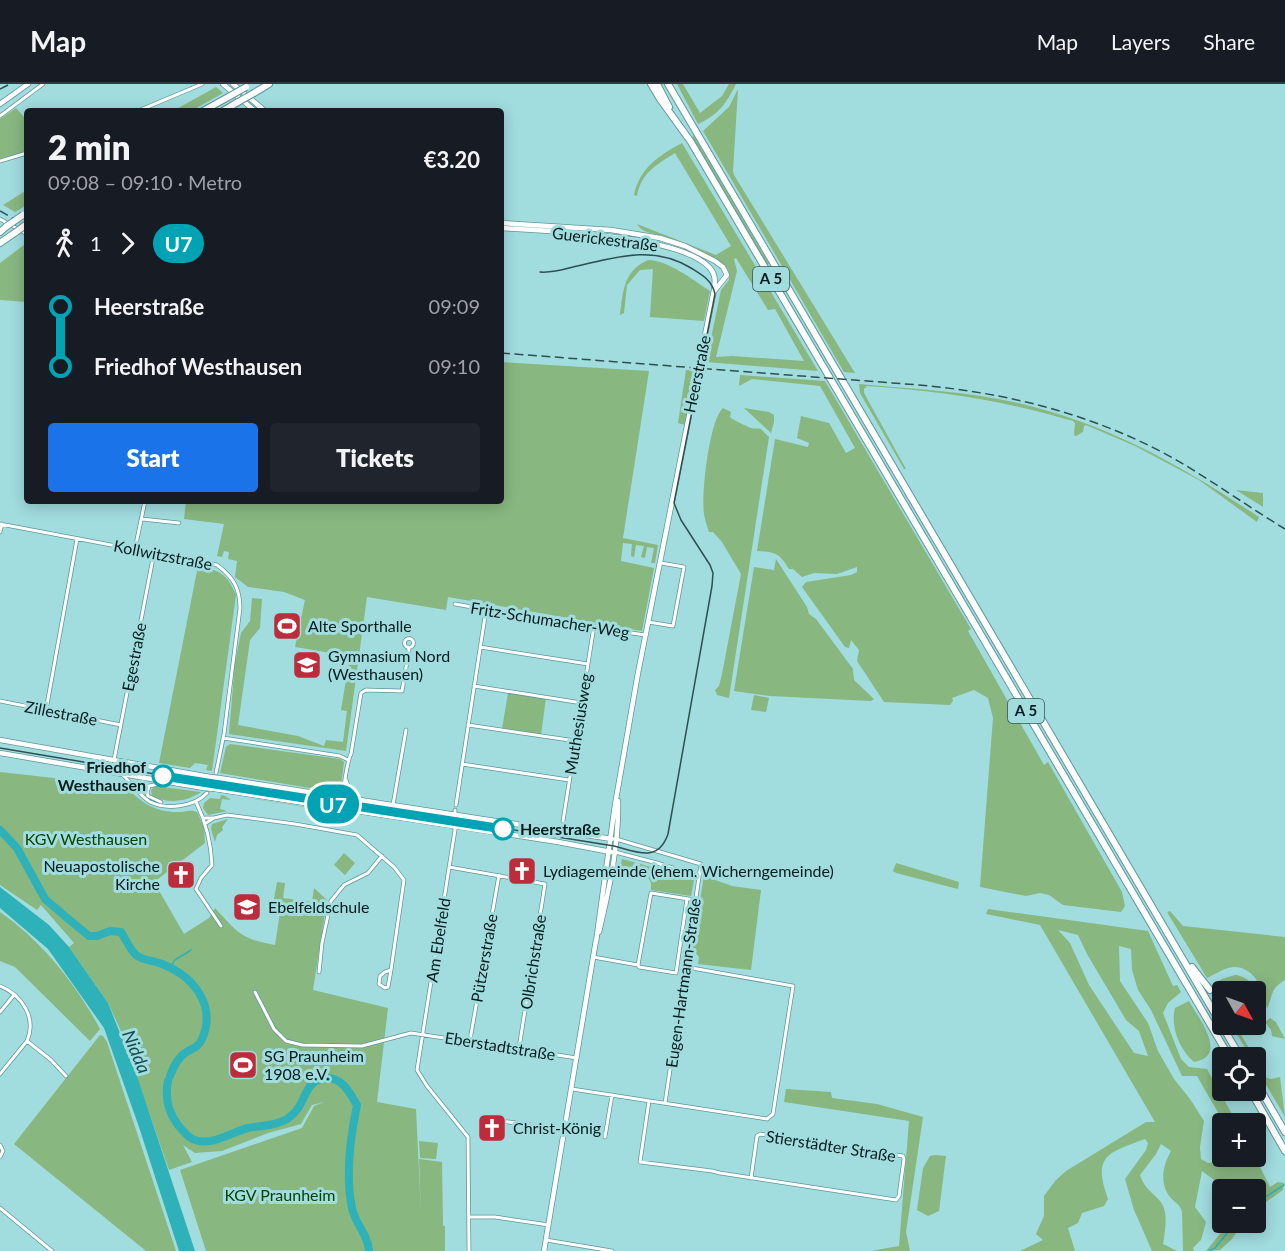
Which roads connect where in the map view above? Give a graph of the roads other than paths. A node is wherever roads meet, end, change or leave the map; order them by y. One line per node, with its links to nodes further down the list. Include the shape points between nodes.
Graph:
1 (28, 84): 11 (main road)
2 (43, 84): 17 (street)
3 (202, 84): 12 (street)
4 (223, 84): 15 (main road)
5 (233, 84): 16 (main road)
6 (269, 84): 14 (highway, bridge)
7 (650, 84): 18 (highway)
8 (657, 84): 18 (highway, A 5)
9 (668, 84): 88 (highway, A 5)
10 (248, 85): 13 (highway, bridge)
11 (0, 104)
12 (145, 108)
13 (208, 108)
14 (228, 108)
15 (251, 108)
16 (261, 108)
17 (0, 116)
18 (675, 118): 102 (highway, A 5)
19 (24, 154): 20 (street)
20 (0, 161)
21 (24, 214): 26 (highway, bridge)
22 (0, 219): 27 (street)
23 (504, 223): 29 (main road, Guerickestraße, via 626,231 668,240 723,267 727,275)
24 (24, 226): 28 (highway, bridge)
25 (504, 228): 29 (main road, Guerickestraße, via 624,238 668,246 709,267 714,274)
26 (0, 232)
27 (24, 232)
28 (0, 243)
29 (714, 290): 38 (main road, Heerstraße)
30 (144, 504): 31 (street)
31 (142, 519): 32 (street); 36 (street)
32 (178, 523)
33 (1, 524): 34 (street); 35 (street, Kollwitzstraße)
34 (0, 532)
35 (77, 539): 36 (street, Kollwitzstraße); 50 (street)
36 (135, 549): 37 (street, Kollwitzstraße)
37 (154, 553): 51 (street, Egestraße); 54 (street, Kollwitzstraße, via 217,565 232,577 240,594)
38 (659, 563): 41 (main road, Heerstraße); 41 (street, via 684,569 673,626)
39 (454, 604): 40 (street, Fritz-Schumacher-Weg)
40 (486, 610): 42 (street, Fritz-Schumacher-Weg); 45 (street)
41 (648, 622): 43 (main road, Heerstraße)
42 (594, 626): 43 (street, Fritz-Schumacher-Weg); 46 (street, Muthesiusweg)
43 (645, 635): 79 (main road, Heerstraße)
44 (408, 647): 58 (street, via 402,691 361,693)
45 (480, 647): 46 (street); 47 (street)
46 (588, 664): 49 (street, Muthesiusweg)
47 (474, 686): 49 (street); 52 (street)
48 (0, 702): 50 (street, Zillestraße)
49 (582, 703): 56 (street, Muthesiusweg)
50 (46, 710): 51 (street, Zillestraße)
51 (121, 725): 59 (street, Egestraße)
52 (468, 725): 56 (street); 60 (street)
53 (406, 730): 72 (street)
54 (223, 738): 58 (street); 62 (street, Kollwitzstraße)
55 (0, 740): 59 (main road)
56 (576, 741): 64 (street, Muthesiusweg)
57 (0, 753): 61 (main road)
58 (348, 760): 63 (street)
59 (114, 761): 62 (main road, bridge, via 210,777)
60 (462, 764): 64 (street); 70 (street)
61 (122, 774): 65 (main road); 71 (street, via 148,801)
62 (218, 775): 67 (main road)
63 (346, 778): 67 (street, via 343,791); 68 (street, via 349,788)
64 (569, 780): 76 (street, Muthesiusweg)
65 (173, 783): 66 (main road); 71 (street, via 149,786 147,790 151,799)
66 (206, 790): 69 (street); 78 (main road, bridge)
67 (329, 796): 68 (main road)
68 (363, 801): 72 (main road)
69 (196, 802): 71 (street); 74 (street)
70 (456, 804)
71 (169, 805)
72 (393, 805): 73 (main road)
73 (454, 812): 78 (street, Am Ebelfeld); 79 (main road)
74 (204, 818): 75 (street); 77 (street)
75 (214, 818): 77 (street); 81 (street, via 227,815 357,835)
76 (563, 821)
77 (206, 823): 87 (street, via 212,865 196,889)
78 (456, 826): 80 (main road); 82 (street, Am Ebelfeld)
79 (613, 839): 80 (main road, Heerstraße); 84 (street, Eugen-Hartmann-Straße, via 701,864)
80 (611, 852): 84 (street); 89 (main road, Heerstraße)
81 (382, 856): 92 (street, via 404,880); 93 (street, via 368,873 344,885 331,901)
82 (449, 867): 83 (street); 99 (street, Am Ebelfeld)
83 (499, 875): 101 (street, Pützerstraße); 104 (street, Olbrichstraße, via 546,884)
84 (698, 876): 86 (street, Eugen-Hartmann-Straße)
85 (687, 899): 86 (street); 90 (street, via 651,893); 90 (street, via 676,973)
86 (695, 900): 91 (street, Eugen-Hartmann-Straße)
87 (221, 926)
88 (1173, 942): 95 (highway); 103 (highway, A 5)
89 (593, 957): 90 (street); 105 (main road, Heerstraße)
90 (638, 964)
91 (686, 967): 113 (street, Eugen-Hartmann-Straße); 113 (street, Stierstädter Straße, via 793,986 774,1110 767,1119)
92 (391, 970): 92 (street, via 380,976 379,984 385,988)
93 (319, 972)
94 (0, 986): 97 (street)
95 (1210, 990)
96 (255, 992): 99 (street, Eberstadtstraße, via 274,1029 286,1041 302,1045 362,1046 411,1033)
97 (14, 994): 98 (street); 100 (street, via 30,1017)
98 (0, 1012)
99 (424, 1034): 101 (street, Eberstadtstraße); 123 (street, Am Ebelfeld, via 417,1070 468,1137)
100 (27, 1041): 106 (street); 107 (street)
101 (470, 1041): 104 (street, Eberstadtstraße)
102 (1224, 1047)
103 (1235, 1047)
104 (519, 1048): 105 (street, Eberstadtstraße)
105 (577, 1058): 108 (main road, Heerstraße)
106 (0, 1074)
107 (66, 1076)
108 (572, 1089): 109 (street, Stierstädter Straße); 115 (main road, Heerstraße)
109 (612, 1095): 111 (street, Stierstädter Straße); 117 (street)
110 (1266, 1099): 116 (highway)
111 (649, 1101): 113 (street, Stierstädter Straße); 121 (street, Stierstädter Straße, via 640,1162)
112 (1256, 1101): 119 (highway)
113 (665, 1103)
114 (502, 1120): 115 (street)
115 (565, 1130): 124 (main road, Heerstraße)
116 (1285, 1132)
117 (605, 1137)
118 (0, 1145): 120 (street)
119 (1285, 1150)
120 (0, 1157)
121 (751, 1178): 121 (street, Stierstädter Straße, via 896,1200 904,1159 760,1134)
122 (0, 1208): 126 (street)
123 (469, 1217): 124 (street); 127 (street)
124 (549, 1225): 125 (main road, Heerstraße)
125 (546, 1239): 128 (main road, Heerstraße); 129 (street)
126 (52, 1251)
127 (469, 1251)
128 (544, 1251)
129 (612, 1251)

